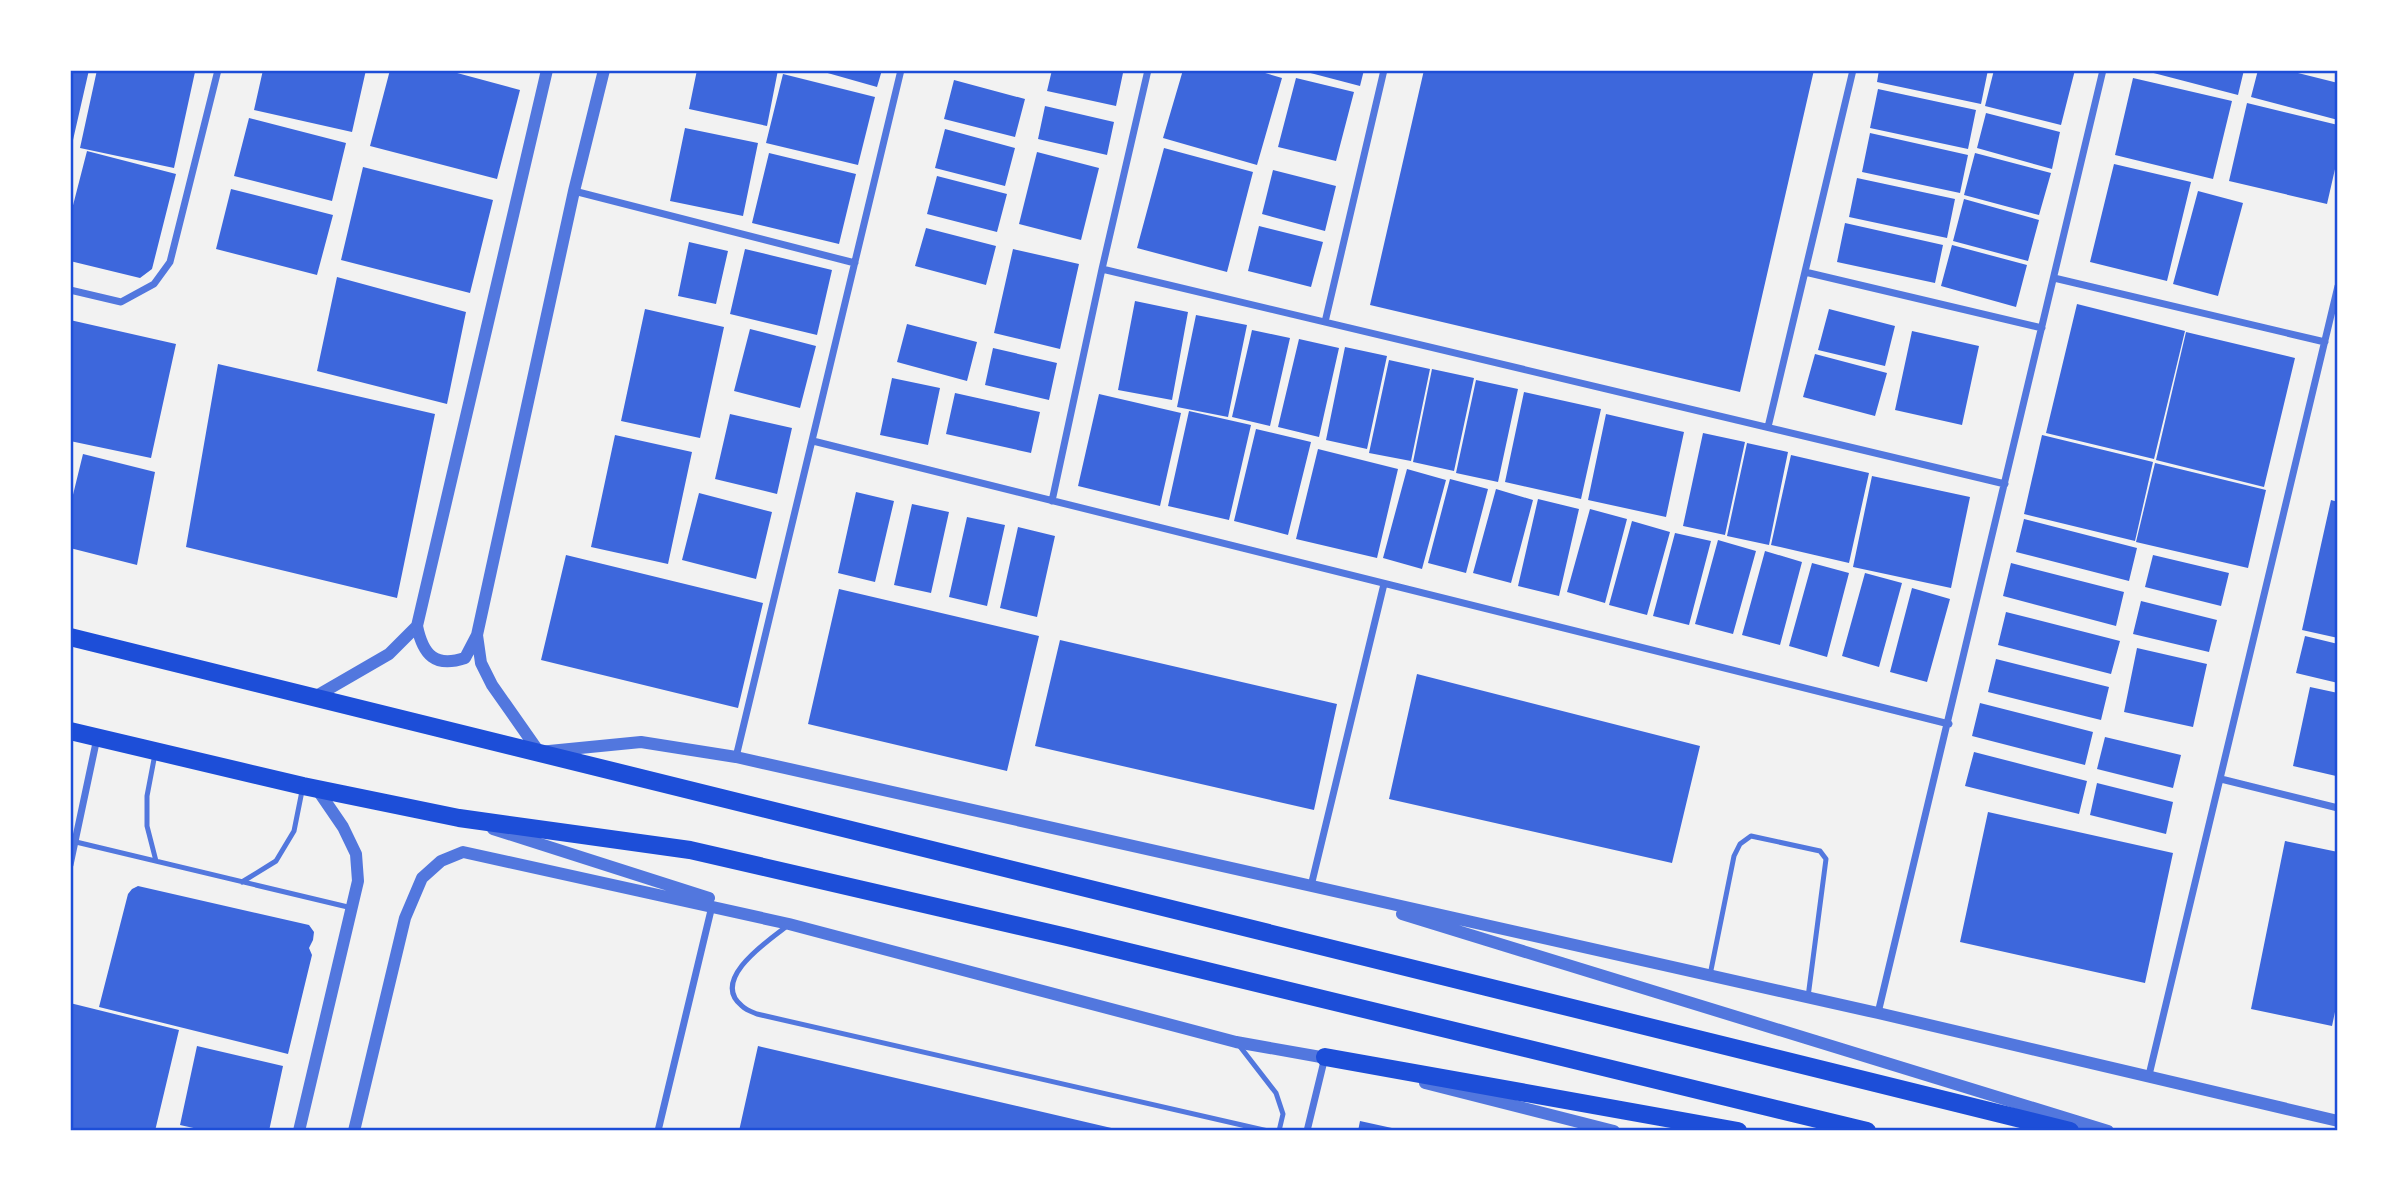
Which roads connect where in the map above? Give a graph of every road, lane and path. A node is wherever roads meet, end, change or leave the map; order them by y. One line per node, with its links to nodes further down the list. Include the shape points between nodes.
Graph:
1 (218, 70): 15 (street, via 170,262 154,284 121,302)
2 (547, 70): 24 (street)
3 (604, 70): 9 (street)
4 (901, 70): 10 (street)
5 (1148, 70): 11 (street)
6 (1384, 70): 16 (street)
7 (1853, 70): 12 (street)
8 (2103, 70): 13 (street)
9 (575, 191): 10 (street); 25 (street)
10 (855, 263): 20 (street)
11 (1102, 269): 16 (street); 22 (street)
12 (1805, 272): 17 (street); 19 (street)
13 (2054, 278): 17 (street); 18 (street)
14 (2338, 286): 18 (street)
15 (70, 290)
16 (1325, 322): 19 (street)
17 (2042, 328): 21 (street)
18 (2325, 342): 34 (street)
19 (1768, 427): 21 (street)
20 (813, 442): 22 (street); 33 (street)
21 (2006, 484): 28 (street)
22 (1052, 501): 23 (street)
23 (1384, 584): 28 (street); 42 (street)
24 (417, 626): 25 (street, via 421,646 438,661 465,659); 27 (street, via 389,654)
25 (477, 635): 32 (street, via 481,663)
26 (70, 637): 27 (main road)
27 (313, 698): 32 (main road)
28 (1949, 724): 48 (street)
29 (70, 731): 30 (main road)
30 (97, 737): 31 (main road); 38 (street)
31 (156, 751): 35 (main road); 39 (lane, via 147,796 147,826)
32 (539, 752): 33 (street, via 641,742); 62 (main road)
33 (736, 757): 42 (street)
34 (2221, 779): 36 (street); 51 (street)
35 (310, 787): 37 (main road); 41 (lane, via 295,831 276,861); 44 (street, via 343,827 356,854)
36 (2338, 807)
37 (459, 818): 45 (street); 61 (main road, via 690,850)
38 (76, 842): 39 (lane); 40 (street)
39 (156, 861): 41 (lane)
40 (70, 865)
41 (242, 882): 44 (lane)
42 (1311, 886): 46 (street); 63 (street)
43 (712, 906): 45 (street); 54 (street, via 463,852 441,861 422,878 405,918); 55 (street)
44 (353, 908): 53 (street)
45 (789, 924): 49 (street); 56 (lane, via 737,971 734,995 741,1006 757,1014)
46 (1710, 975): 47 (street); 47 (lane, via 1740,845 1751,836 1803,846 1820,851 1826,859)
47 (1808, 997): 48 (street)
48 (1878, 1013): 51 (street)
49 (1236, 1042): 50 (street); 57 (lane, via 1276,1093 1283,1114)
50 (1325, 1057): 58 (street); 59 (street); 60 (main road)
51 (2149, 1075): 52 (street)
52 (2338, 1121)
53 (299, 1131)
54 (354, 1131)
55 (658, 1131)
56 (1268, 1131)
57 (1279, 1131)
58 (1307, 1131)
59 (1614, 1131)
60 (1738, 1131)
61 (1867, 1131)
62 (2070, 1131)
63 (2108, 1131)

